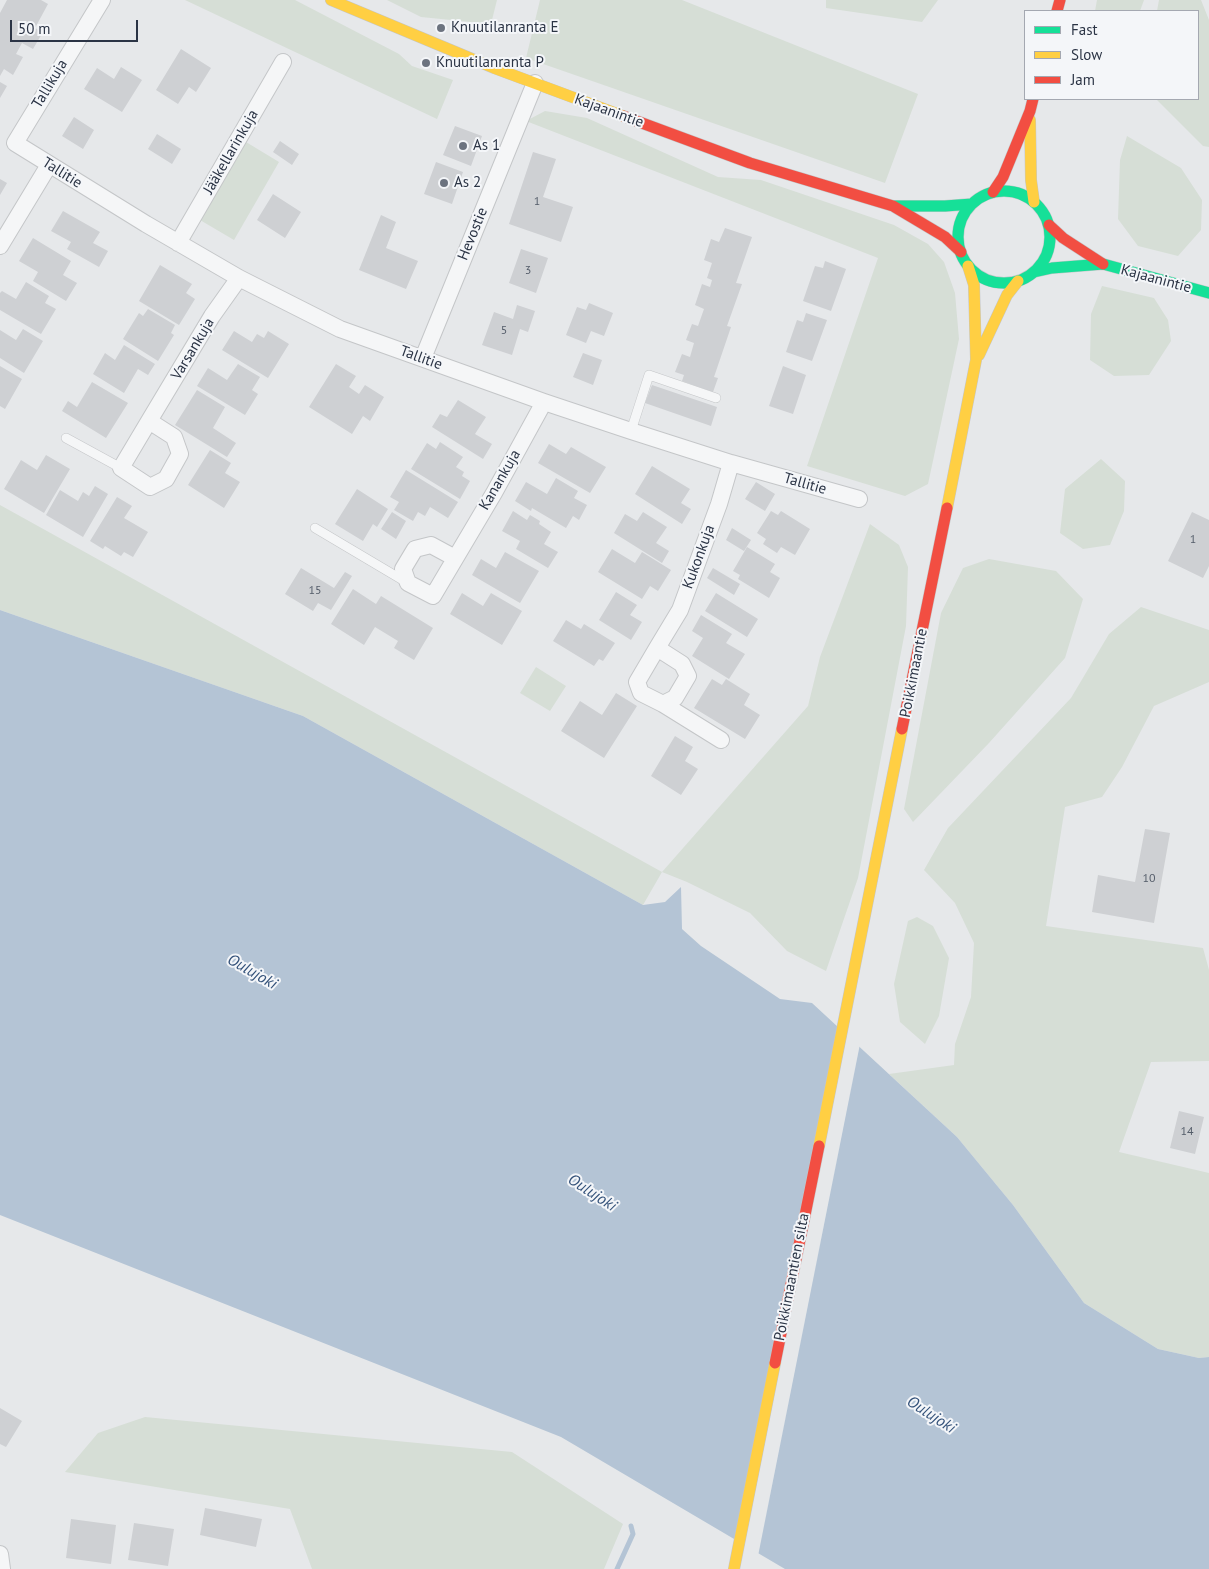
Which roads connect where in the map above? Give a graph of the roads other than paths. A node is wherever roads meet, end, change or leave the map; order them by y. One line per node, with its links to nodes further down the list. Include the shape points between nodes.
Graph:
1 (101, 0): 7 (street, Tallikuja)
2 (331, 0): 4 (main road, Kajaanintie)
3 (283, 62): 14 (street, Jääkellarinkuja)
4 (535, 83): 12 (main road, Kajaanintie, via 750,163); 23 (street, Hevostie)
5 (1033, 100): 6 (main road)
6 (1030, 111): 9 (main road, via 1003,177); 10 (main road)
7 (15, 143): 8 (street, Tallitie)
8 (49, 165): 14 (street, Tallitie); 15 (street)
9 (993, 192): 10 (main road, via 1018,193); 11 (main road)
10 (1034, 202): 13 (main road)
11 (972, 204): 12 (main road, Kajaanintie); 16 (main road, via 959,226)
12 (893, 206): 16 (main road, Kajaanintie, via 946,236)
13 (1049, 225): 17 (main road, Kajaanintie); 19 (main road, via 1048,250)
14 (178, 242): 20 (street, Tallitie)
15 (0, 246)
16 (960, 252): 18 (main road)
17 (1103, 264): 19 (main road, Kajaanintie); 22 (main road, Kajaanintie)
18 (968, 266): 21 (main road, via 991,281); 24 (main road, Poikkimaantie, via 974,285)
19 (1034, 272): 21 (main road)
20 (239, 278): 23 (street, Tallitie, via 340,330); 27 (street, Varsankuja, via 212,316)
21 (1018, 281): 24 (main road, Poikkimaantie, via 1007,295)
22 (1209, 293)
23 (423, 358): 26 (street, Tallitie)
24 (976, 360): 39 (main road, Poikkimaantie)
25 (716, 398): 28 (lane, via 649,375)
26 (544, 402): 28 (street, Tallitie); 34 (street, Kanankuja)
27 (149, 421): 31 (street, Varsankuja); 31 (street, via 174,437 180,454 166,479 150,487)
28 (630, 431): 30 (street, Tallitie)
29 (66, 438): 31 (lane)
30 (731, 463): 32 (street, Tallitie); 36 (street, Kukonkuja, via 680,610)
31 (121, 468)
32 (859, 499)
33 (315, 528): 35 (lane)
34 (455, 558): 35 (street, Kanankuja, via 433,596); 35 (street, via 431,545 415,549 403,569)
35 (408, 583)
36 (657, 648): 37 (street, Kukonkuja, via 637,682 641,693); 37 (street, via 682,664 688,676 675,698)
37 (663, 704): 38 (street)
38 (721, 740)
39 (851, 986): 42 (main road, Poikkimaantien silta)
40 (0, 1554): 41 (street)
41 (2, 1569)
42 (734, 1569)

